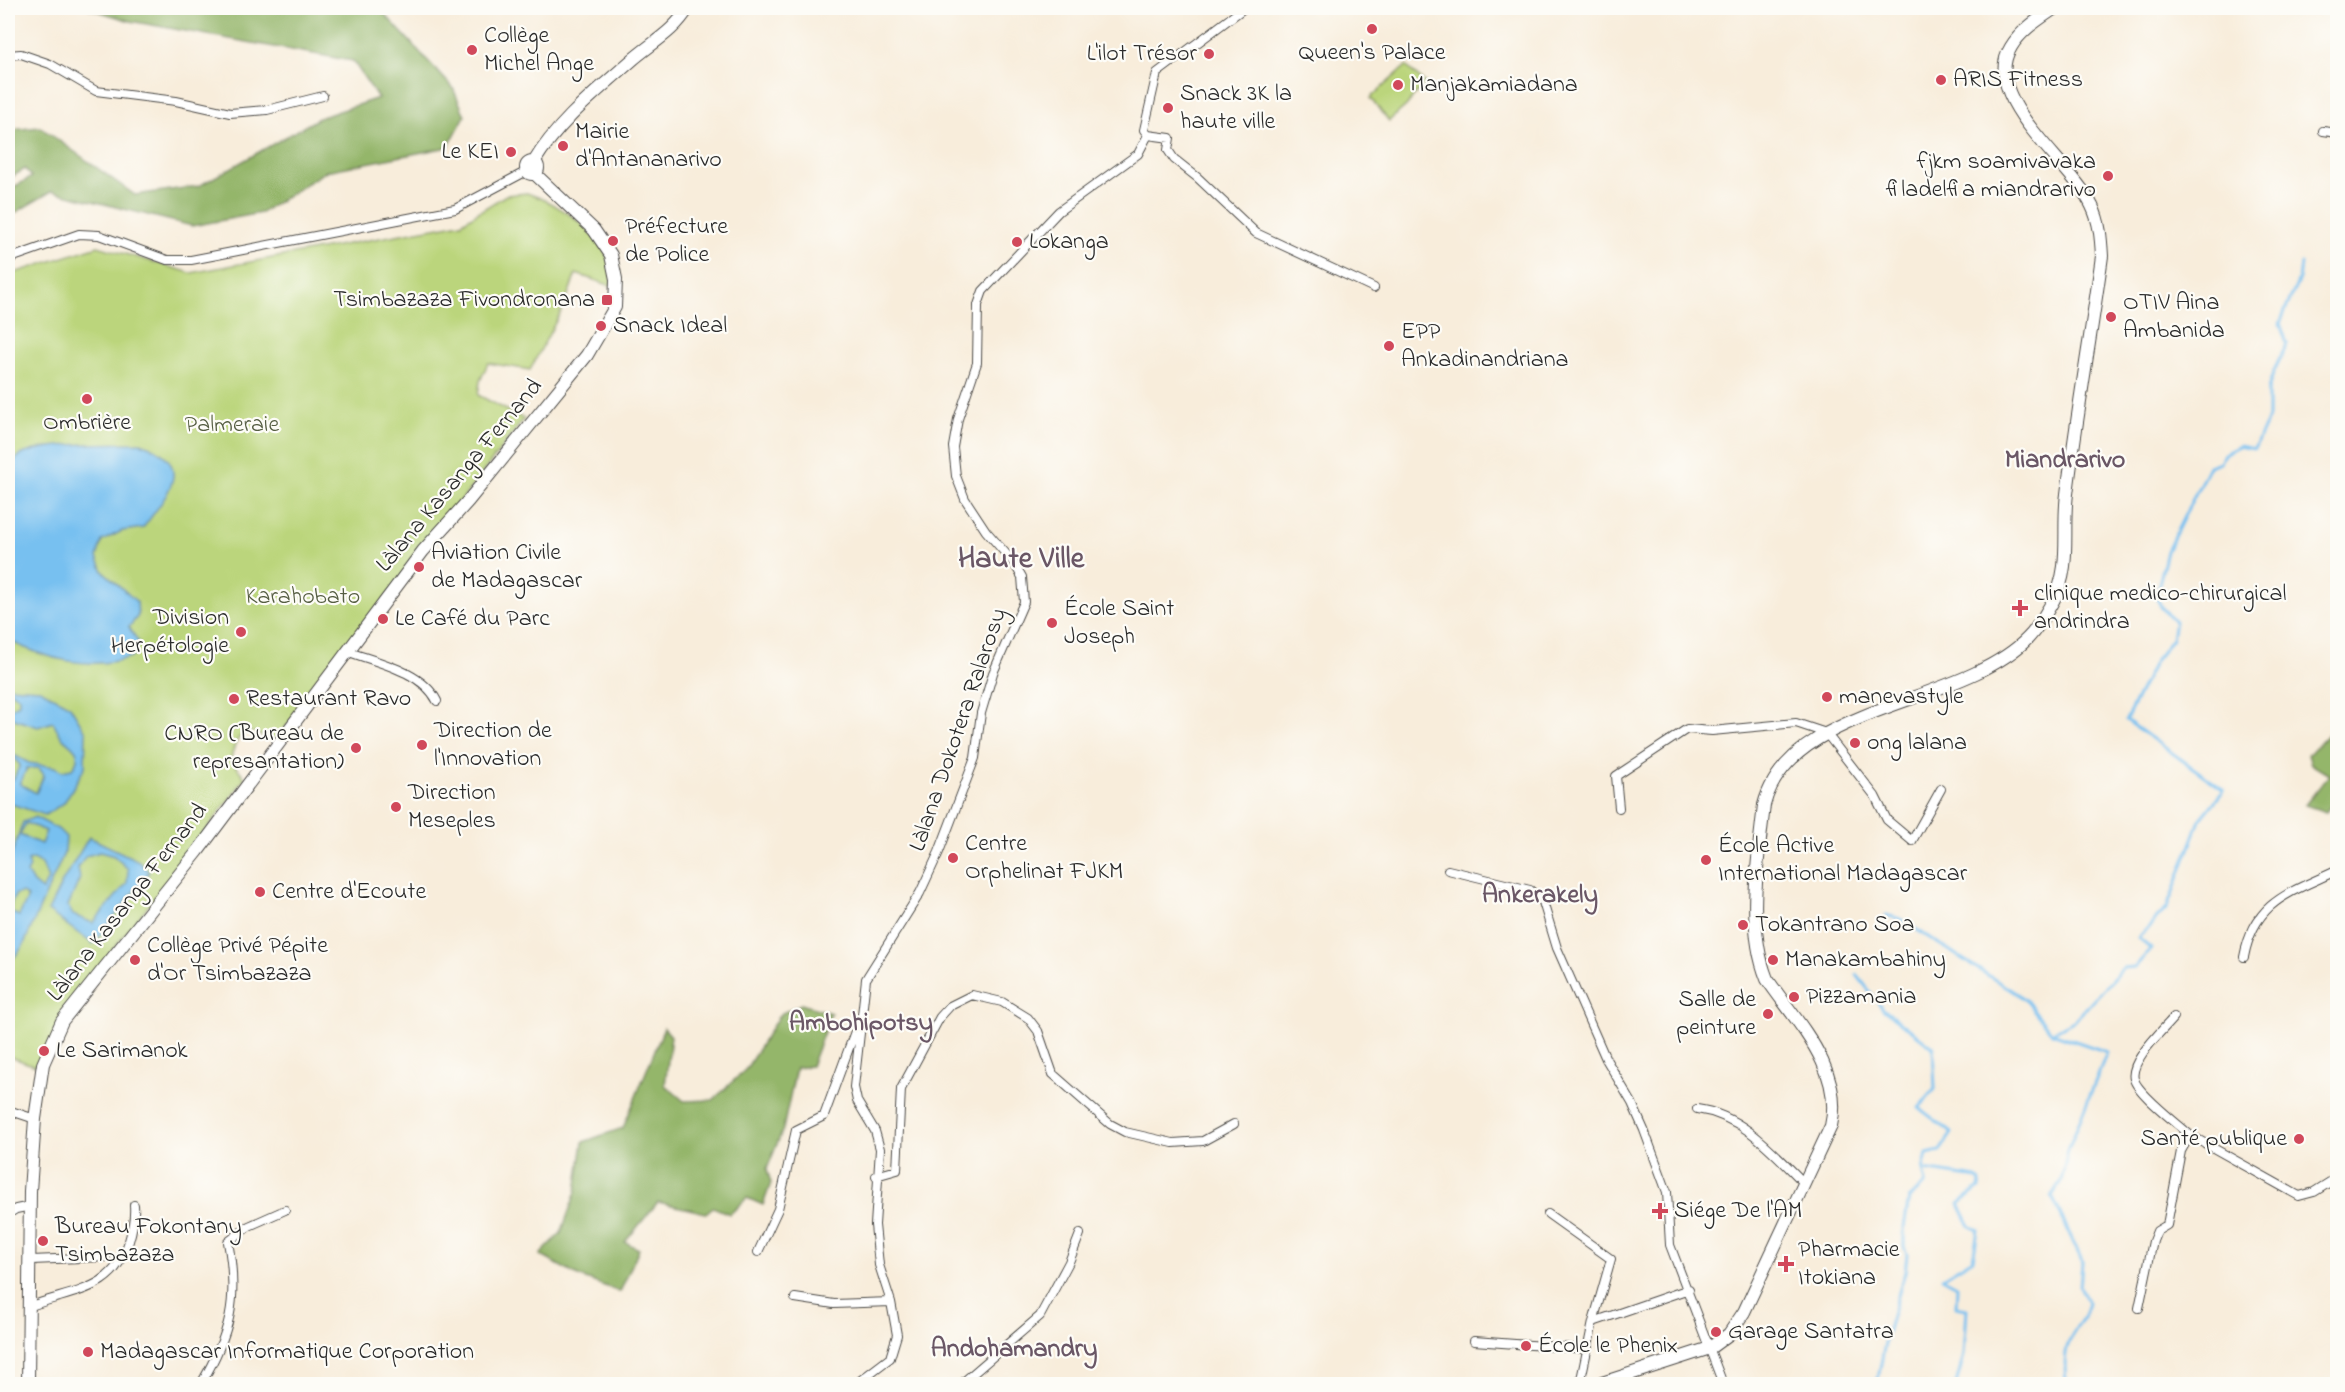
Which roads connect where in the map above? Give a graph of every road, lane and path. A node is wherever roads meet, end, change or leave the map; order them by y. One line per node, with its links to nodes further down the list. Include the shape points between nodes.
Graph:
1 (688, 8): 9 (street, via 659,41 560,125)
2 (1244, 8): 8 (street, via 1157,73 1144,130)
3 (2055, 8): 14 (street, via 2017,38 2005,62 2010,99 2081,187 2098,220 2101,238 2102,256 2066,497 2065,568 2060,588 2029,638 1997,661)
4 (8, 55): 5 (street, via 21,54 43,61 96,91 176,101 230,113 267,110)
5 (324, 96)
6 (2323, 131): 7 (street)
7 (2337, 133)
8 (1148, 135): 11 (street, via 1170,138 1168,150 1174,159 1256,233); 20 (street, Làlana Dokotera Ralarosy, via 1138,154 1126,165 1059,211 983,291 978,305 977,363 953,447 956,476 965,499 1022,577 1023,602 993,674 981,714 975,758 961,799 920,893 866,979)
9 (532, 169): 10 (street, via 455,209 191,260 167,260 99,236 79,234); 12 (street, Làlana Kasanga Fernand, via 594,230 611,255 616,279 615,307 587,355 423,550)
10 (8, 259)
11 (1374, 288)
12 (346, 651): 13 (street, via 417,678); 24 (street, Làlana Kasanga Fernand, via 198,851 62,1021 42,1064)
13 (438, 700)
14 (1826, 733): 15 (street, via 1875,795 1887,820 1912,841); 16 (street, via 1796,723 1712,731 1687,729 1616,776); 29 (street, via 1793,756 1767,793 1757,882 1756,916 1763,968 1821,1055 1834,1097 1830,1126)
15 (1941, 789)
16 (1619, 808)
17 (1448, 870): 39 (street, via 1530,890 1543,902 1557,948 1652,1151 1667,1192 1670,1245)
18 (2337, 870): 19 (street, via 2286,894 2262,912)
19 (2244, 957)
20 (861, 1017): 27 (street, via 854,1087 880,1149); 36 (street, via 824,1116 796,1130 778,1209)
21 (2174, 1017): 26 (street, via 2148,1045 2134,1068 2133,1079)
22 (1697, 1109): 29 (street, via 1748,1129)
23 (8, 1110): 24 (street)
24 (34, 1119): 31 (street, Làlana Kasanga Fernand)
25 (1234, 1124): 27 (street, via 1203,1142 1173,1143 1125,1132 1110,1124 1053,1074 1038,1031 1028,1018 1002,1002 972,995 950,1006 940,1017 901,1089 897,1170)
26 (2190, 1134): 28 (street, via 2299,1196 2314,1192); 43 (street, via 2181,1151 2167,1225 2157,1231 2153,1241)
27 (876, 1176): 41 (street, via 879,1265)
28 (2337, 1177)
29 (1803, 1182): 46 (street, via 1744,1312 1729,1334)
30 (134, 1205): 42 (street, via 135,1220 126,1253 109,1276 94,1286)
31 (31, 1206): 33 (street); 38 (street, Làlana Kasanga Fernand)
32 (285, 1210): 50 (street, via 249,1226 228,1242 233,1311 227,1333)
33 (8, 1214)
34 (1548, 1214): 44 (street, via 1611,1259)
35 (1080, 1234): 52 (street, via 1040,1316)
36 (758, 1252)
37 (106, 1257): 38 (street)
38 (31, 1260): 42 (street, Làlana Kasanga Fernand)
39 (1689, 1289): 44 (street); 46 (street)
40 (795, 1298): 41 (street, via 834,1304)
41 (891, 1302): 51 (street, via 897,1335 890,1358)
42 (31, 1306): 49 (street, Làlana Kasanga Fernand)
43 (2139, 1308)
44 (1593, 1322): 47 (street)
45 (1474, 1341): 47 (street)
46 (1710, 1348): 48 (street); 54 (street)
47 (1587, 1349): 53 (street)
48 (1723, 1383): 55 (street)
49 (28, 1384)
50 (201, 1384)
51 (859, 1384)
52 (961, 1384)
53 (1580, 1384)
54 (1599, 1384)
55 (1732, 1384)

